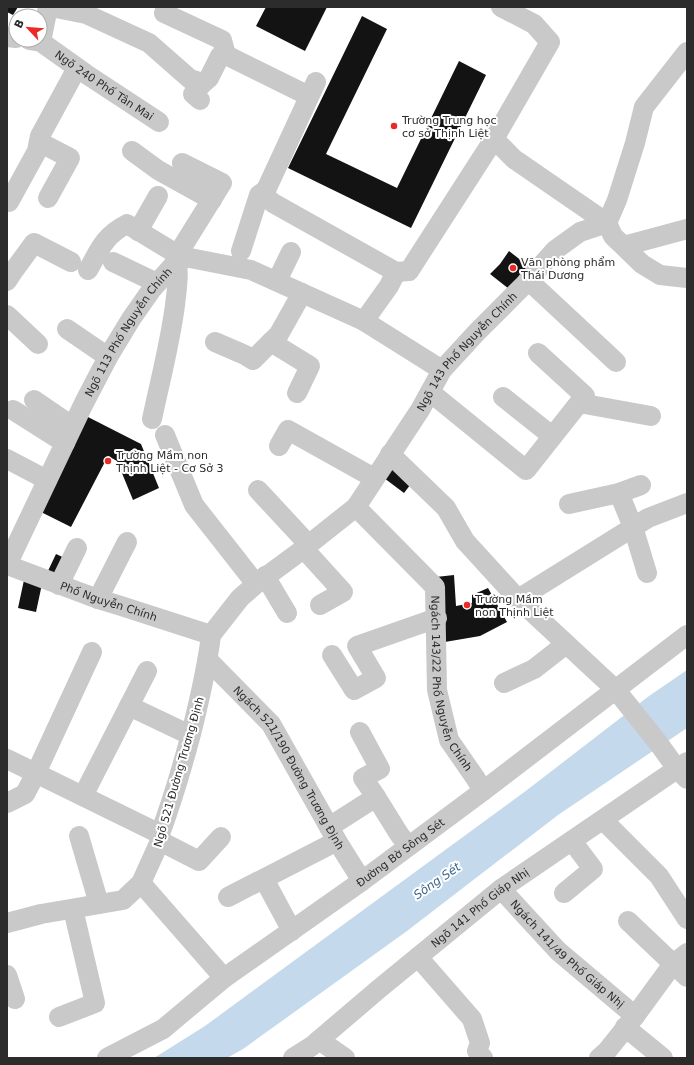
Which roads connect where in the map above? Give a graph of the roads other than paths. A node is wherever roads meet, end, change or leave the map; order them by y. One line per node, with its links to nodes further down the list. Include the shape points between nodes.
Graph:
1 (51, 7): 7 (street, via 86,14 149,43 201,91 220,56)
2 (502, 7): 4 (street)
3 (164, 12): 7 (street, via 222,40)
4 (532, 14): 10 (street, via 534,24 550,42)
5 (46, 48): 8 (street, Ngõ 240 Phố Tân Mai)
6 (687, 52): 19 (street, via 644,107 633,150)
7 (226, 55): 14 (street, via 312,89)
8 (77, 68): 9 (street, Ngõ 240 Phố Tân Mai); 11 (street)
9 (159, 122)
10 (494, 139): 19 (street, via 514,159); 27 (street, via 409,271)
11 (39, 142): 16 (street, via 70,158); 18 (street, via 37,152)
12 (132, 151): 17 (street, via 158,170)
13 (182, 162): 17 (street, via 222,183)
14 (266, 190): 23 (street, via 259,195); 27 (street, via 266,196 273,203)
15 (158, 196): 21 (street)
16 (48, 198)
17 (212, 200): 25 (street, via 181,249)
18 (8, 202)
19 (607, 223): 22 (street, via 613,236); 29 (street, Ngõ 143 Phố Nguyễn Chính, via 580,232 561,245)
20 (687, 230): 22 (street)
21 (138, 231): 25 (street, via 175,253); 30 (street, via 126,224 79,266 34,243)
22 (624, 246): 28 (street, via 642,264 660,275)
23 (241, 251)
24 (291, 252): 31 (street)
25 (177, 261): 31 (street, Ngõ 113 Phố Nguyễn Chính, via 190,258 251,270); 32 (street, Ngõ 113 Phố Nguyễn Chính); 50 (street, via 178,282 173,316)
26 (113, 262): 32 (street)
27 (396, 272): 35 (street)
28 (687, 278)
29 (528, 280): 42 (street); 43 (street, Ngõ 143 Phố Nguyễn Chính)
30 (7, 281)
31 (277, 281): 33 (street, Ngõ 113 Phố Nguyễn Chính)
32 (157, 283): 41 (street, Ngõ 113 Phố Nguyễn Chính, via 130,319)
33 (302, 293): 35 (street, Ngõ 113 Phố Nguyễn Chính); 38 (street, via 279,334)
34 (7, 315): 39 (street)
35 (364, 321): 43 (street, Ngõ 113 Phố Nguyễn Chính)
36 (67, 329): 41 (street)
37 (214, 342): 38 (street, via 253,360)
38 (271, 342): 45 (street, via 310,366)
39 (38, 344)
40 (538, 353): 46 (street)
41 (108, 357): 51 (street, Ngõ 113 Phố Nguyễn Chính)
42 (616, 362)
43 (442, 370): 44 (street, Ngõ 143 Phố Nguyễn Chính)
44 (430, 392): 53 (street, via 526,470); 55 (street, Ngõ 143 Phố Nguyễn Chính)
45 (297, 393)
46 (587, 395): 49 (street); 53 (street)
47 (503, 396): 53 (street)
48 (19, 408): 51 (street)
49 (651, 416)
50 (152, 419)
51 (69, 434): 58 (street, Ngõ 113 Phố Nguyễn Chính)
52 (164, 435): 71 (street, via 194,505)
53 (552, 436)
54 (279, 446): 57 (street, via 288,430)
55 (390, 454): 57 (street, Ngõ 143 Phố Nguyễn Chính); 74 (street, via 446,508 465,540)
56 (7, 459): 58 (street)
57 (374, 478): 64 (street, Ngõ 143 Phố Nguyễn Chính)
58 (47, 480): 69 (street, Ngõ 113 Phố Nguyễn Chính)
59 (641, 485): 61 (street)
60 (258, 490): 67 (street)
61 (619, 492): 63 (street); 65 (street)
62 (682, 500): 65 (street)
63 (569, 504)
64 (356, 507): 67 (street, Ngõ 143 Phố Nguyễn Chính); 77 (street, Ngách 143/22 Phố Nguyễn Chính, via 435,587)
65 (633, 527): 70 (street); 74 (street)
66 (127, 542): 73 (street)
67 (306, 547): 71 (street, Ngõ 143 Phố Nguyễn Chính); 75 (street, via 343,592)
68 (77, 548): 72 (street)
69 (7, 565): 72 (street, Phố Nguyễn Chính)
70 (647, 573)
71 (260, 580): 76 (street); 79 (street, Ngõ 143 Phố Nguyễn Chính, via 240,598)
72 (59, 584): 73 (street, Phố Nguyễn Chính)
73 (98, 599): 79 (street, Phố Nguyễn Chính)
74 (518, 599): 80 (street)
75 (320, 605)
76 (287, 613)
77 (436, 618): 82 (street, via 357,646 376,678 354,690); 93 (street, Ngách 143/22 Phố Nguyễn Chính, via 437,690 449,740)
78 (687, 635): 86 (street, Đường Bờ Sông Sét)
79 (211, 636): 83 (street, Ngõ 521 Đường Trương Định)
80 (566, 644): 85 (street, via 534,669); 86 (street)
81 (92, 652): 92 (street)
82 (332, 655)
83 (208, 660): 89 (street, Ngõ 521 Đường Trương Định); 98 (street, Ngách 521/190 Đường Trương Định, via 271,724)
84 (147, 671): 87 (street)
85 (504, 683)
86 (621, 696): 91 (street, via 659,744); 93 (street, Đường Bờ Sông Sét)
87 (129, 706): 89 (street); 94 (street)
88 (360, 732): 95 (street, via 380,769 363,778)
89 (190, 735): 100 (street, Ngõ 521 Đường Trương Định)
90 (7, 759): 92 (street)
91 (684, 770): 97 (street, Ngõ 141 Phố Giáp Nhị)
92 (36, 773): 94 (street); 96 (street, via 24,794)
93 (483, 791): 103 (street, Đường Bờ Sông Sét)
94 (83, 796): 100 (street)
95 (376, 798): 98 (street); 103 (street)
96 (7, 803)
97 (603, 820): 102 (street, Ngõ 141 Phố Giáp Nhị); 113 (street, via 658,876)
98 (333, 834): 104 (street); 105 (street, Ngách 521/190 Đường Trương Định)
99 (79, 836): 110 (street)
100 (160, 837): 101 (street, via 199,861); 106 (street, Ngõ 521 Đường Trương Định)
101 (221, 837)
102 (572, 841): 107 (street, Ngõ 141 Phố Giáp Nhị); 108 (street, via 593,869)
103 (408, 846): 105 (street, Đường Bờ Sông Sét)
104 (264, 879): 109 (street); 115 (street)
105 (362, 881): 115 (street, Đường Bờ Sông Sét)
106 (141, 883): 110 (street, Ngõ 521 Đường Trương Định, via 123,900); 119 (street)
107 (501, 889): 116 (street, Ngõ 141 Phố Giáp Nhị); 122 (street, Ngách 141/49 Phố Giáp Nhị, via 558,951)
108 (564, 893)
109 (228, 897)
110 (99, 904): 111 (street, Ngõ 521 Đường Trương Định)
111 (73, 909): 112 (street, Ngõ 521 Đường Trương Định); 121 (street, via 95,1003)
112 (8, 919)
113 (687, 919)
114 (628, 921): 117 (street)
115 (292, 931): 119 (street, Đường Bờ Sông Sét)
116 (418, 957): 123 (street, Ngõ 141 Phố Giáp Nhị); 127 (street, via 472,1019 480,1043 477,1051)
117 (682, 965): 122 (street)
118 (7, 975): 120 (street)
119 (224, 978): 124 (street, Đường Bờ Sông Sét, via 164,1029)
120 (15, 999)
121 (59, 1017)
122 (630, 1022): 128 (street); 129 (street, Ngách 141/49 Phố Giáp Nhị)
123 (319, 1040): 125 (street, Ngõ 141 Phố Giáp Nhị); 126 (street)
124 (107, 1058)
125 (293, 1058)
126 (345, 1058)
127 (483, 1058)
128 (599, 1058)
129 (662, 1058)

